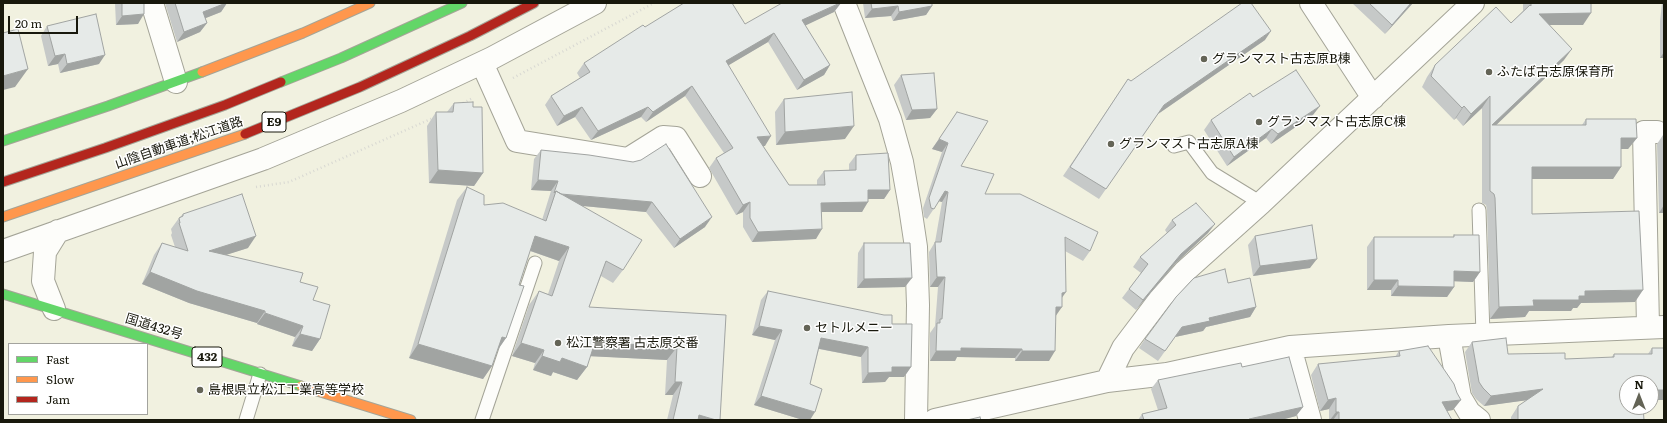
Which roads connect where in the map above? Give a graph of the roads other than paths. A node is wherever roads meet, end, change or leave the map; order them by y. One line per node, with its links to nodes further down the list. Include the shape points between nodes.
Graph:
1 (152, 3): 10 (street)
2 (370, 3): 10 (main road, via 303,33)
3 (462, 3): 16 (main road, 山陰自動車道;松江道路, via 341,58 225,105)
4 (534, 3): 19 (main road, 山陰自動車道;松江道路 / E9, via 470,36 243,135)
5 (595, 3): 9 (street)
6 (844, 3): 34 (street, via 890,119 902,162 910,207 916,247 918,298)
7 (1311, 3): 11 (street)
8 (1473, 3): 11 (street)
9 (482, 63): 15 (street, via 517,141 628,159 662,137 676,138); 20 (street, via 401,101 263,159)
10 (176, 82): 13 (main road)
11 (1373, 98): 17 (street)
12 (1657, 132): 25 (street, via 1644,132)
13 (3, 141)
14 (1174, 146): 17 (lane, via 1189,142 1212,173)
15 (700, 176)
16 (3, 182)
17 (1261, 202): 30 (street, via 1184,272 1160,299 1123,348)
18 (1479, 210): 26 (lane)
19 (3, 217)
20 (58, 231): 21 (street); 24 (street, via 45,252 44,281)
21 (3, 251)
22 (535, 264): 33 (lane)
23 (3, 294): 24 (main road, 国道432号 / 432)
24 (54, 309): 29 (main road, 国道432号 / 432)
25 (1656, 327): 26 (street)
26 (1483, 335): 27 (street)
27 (1449, 336): 28 (street); 37 (street, via 1460,397 1469,412)
28 (1290, 347): 30 (street, via 1167,374); 36 (street)
29 (260, 374): 31 (lane); 32 (main road, 国道432号 / 432)
30 (1107, 381): 35 (street)
31 (246, 420)
32 (411, 420)
33 (482, 420)
34 (916, 420)
35 (935, 420)
36 (1310, 420)
37 (1478, 420)

